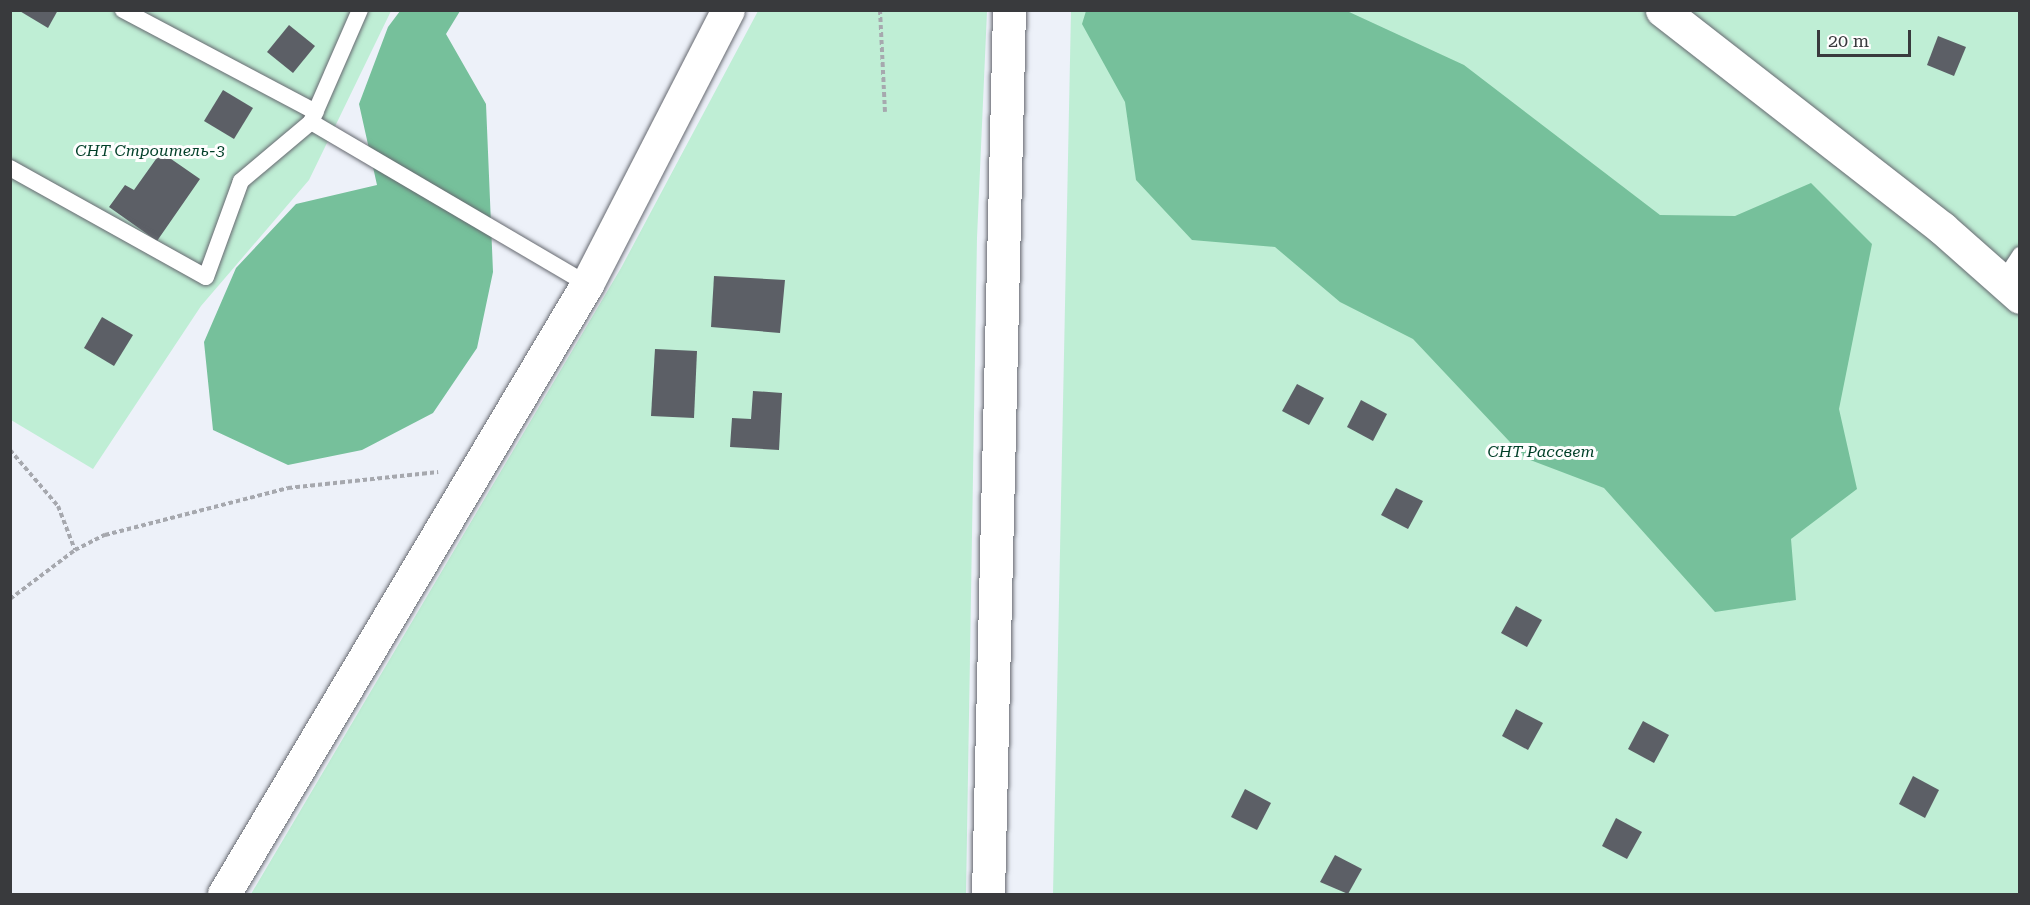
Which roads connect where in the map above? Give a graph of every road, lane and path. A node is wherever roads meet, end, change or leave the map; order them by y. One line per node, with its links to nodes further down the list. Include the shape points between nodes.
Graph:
1 (123, 10): 8 (lane)
2 (360, 10): 8 (lane)
3 (728, 10): 11 (street)
4 (880, 10): 7 (path)
5 (1009, 10): 17 (street)
6 (1662, 10): 10 (street)
7 (885, 112)
8 (313, 117): 9 (lane, via 241,181 206,277); 11 (lane)
9 (10, 168)
10 (2014, 277)
11 (587, 284): 13 (street)
12 (10, 450): 14 (path, via 58,506)
13 (478, 468): 14 (path, via 288,488 105,535); 16 (street)
14 (75, 550): 15 (path)
15 (10, 599)
16 (224, 894)
17 (988, 894)

